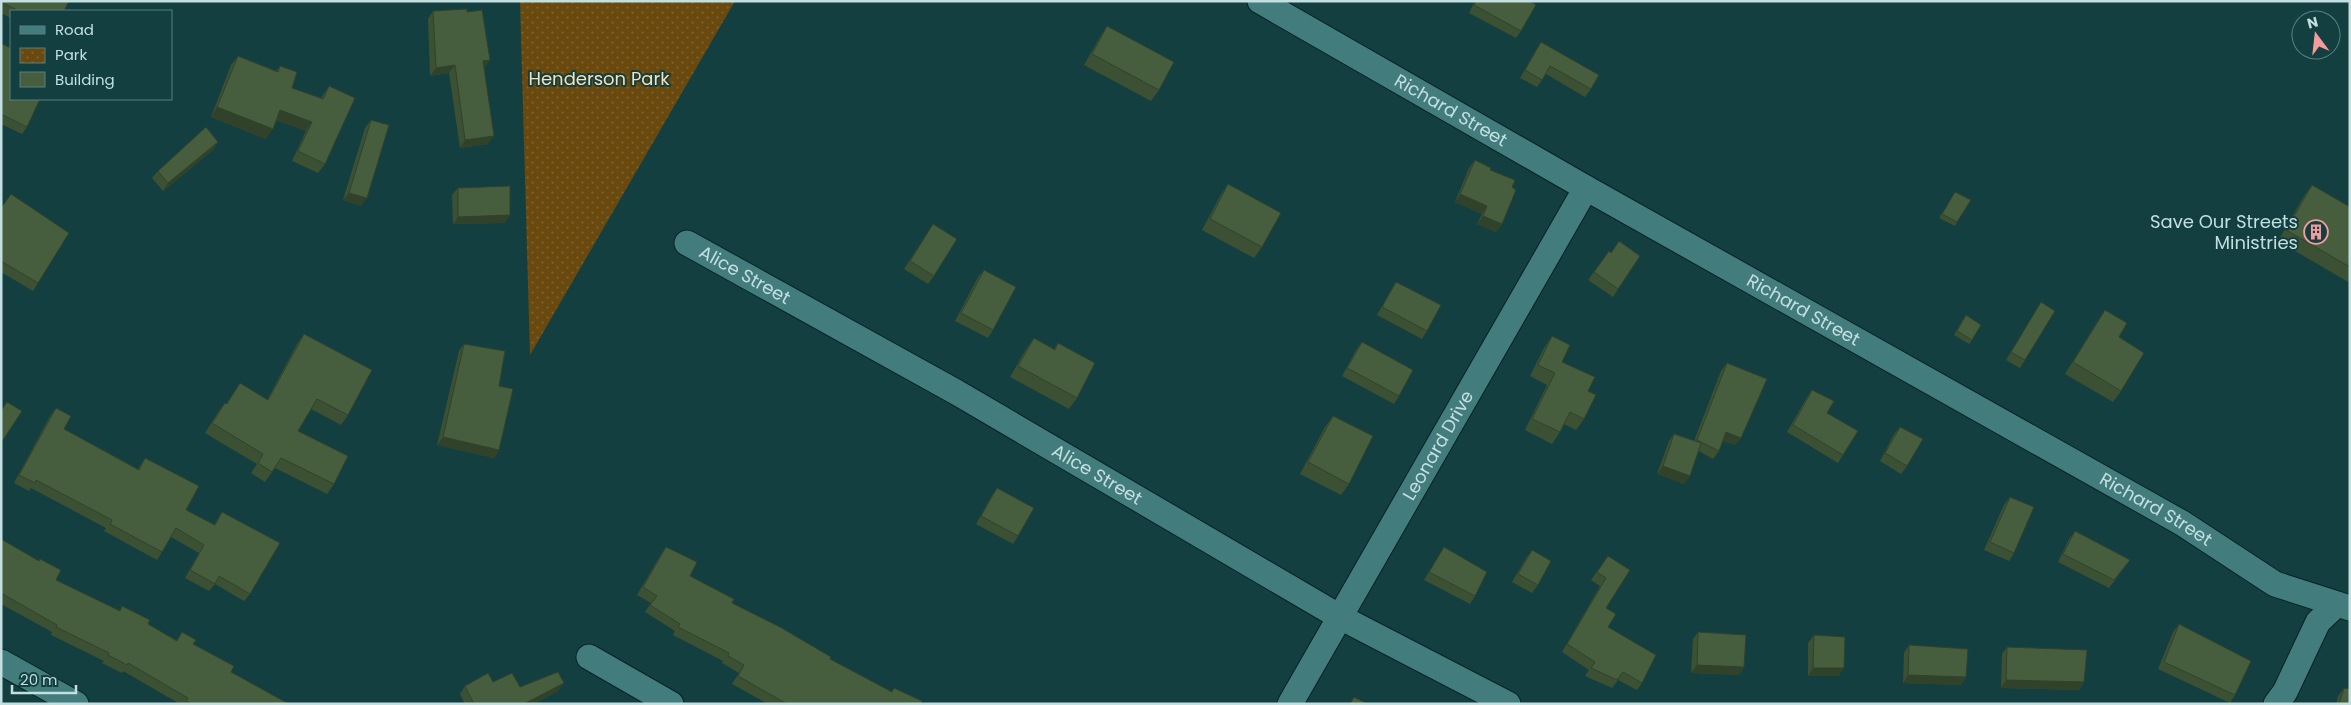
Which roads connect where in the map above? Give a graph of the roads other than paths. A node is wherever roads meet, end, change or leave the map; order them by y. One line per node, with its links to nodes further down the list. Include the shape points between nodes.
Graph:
1 (1260, 1): 2 (street, Richard Street)
2 (1586, 188): 4 (street, Richard Street, via 2182,523 2275,584); 5 (street, Leonard Drive)
3 (687, 243): 5 (street, Alice Street, via 956,392)
4 (2343, 606): 12 (street, via 2318,622 2285,692)
5 (1340, 617): 10 (street, Leonard Drive); 11 (street, Alice Street)
6 (589, 657): 9 (street)
7 (1, 662): 8 (street)
8 (76, 704)
9 (671, 704)
10 (1290, 704)
11 (1508, 704)
12 (2276, 704)

